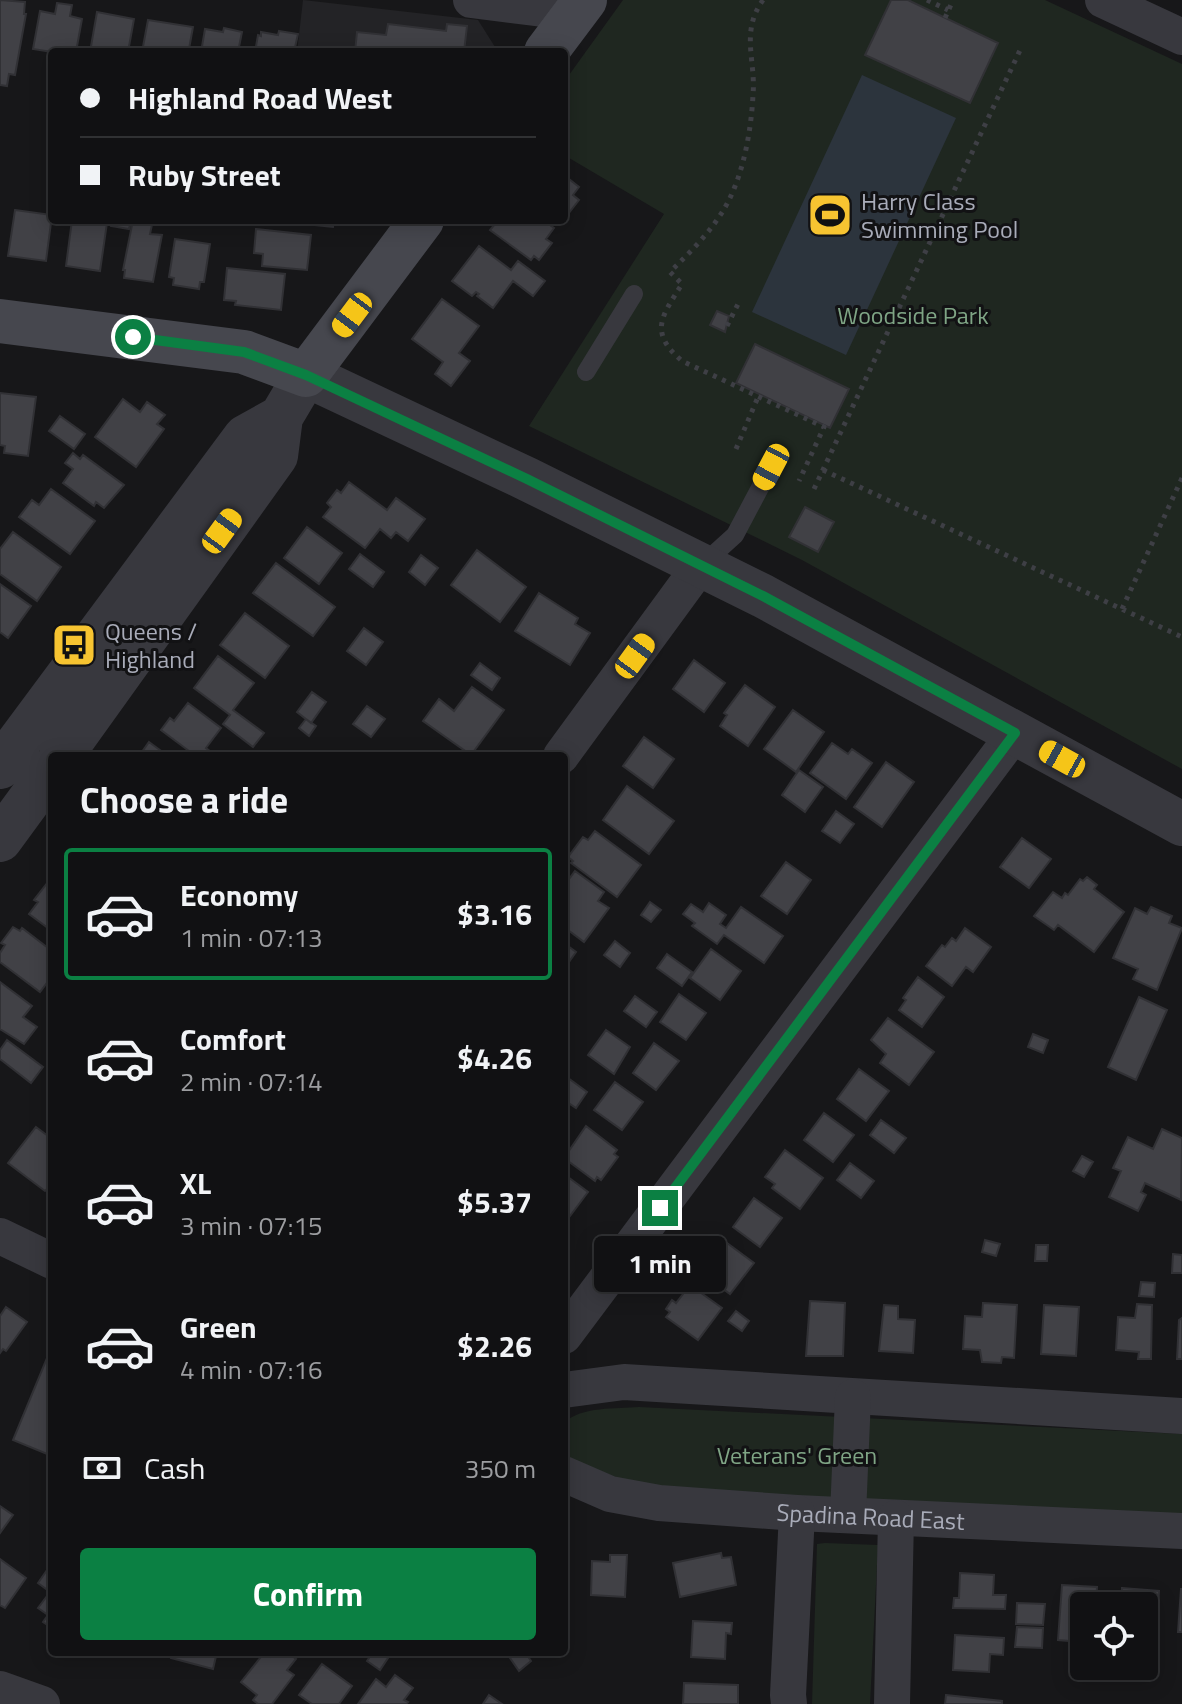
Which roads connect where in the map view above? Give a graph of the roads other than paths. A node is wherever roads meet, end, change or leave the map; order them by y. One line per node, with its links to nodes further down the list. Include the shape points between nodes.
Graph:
1 (471, 0): 3 (street)
2 (1103, 0): 4 (street)
3 (580, 6): 5 (main road)
4 (1182, 37)
5 (549, 48)
6 (419, 224): 10 (main road)
7 (634, 294): 9 (lane)
8 (0, 321): 10 (main road, via 244,352)
9 (586, 372)
10 (306, 375): 12 (street); 15 (street, via 281,417 276,456)
11 (771, 467): 12 (lane, via 735,535)
12 (700, 566): 13 (street); 14 (street)
13 (1015, 733): 16 (street); 20 (street)
14 (564, 752)
15 (31, 767): 17 (street)
16 (1182, 824)
17 (0, 840)
18 (0, 1236): 19 (street)
19 (48, 1259)
20 (568, 1331)
21 (568, 1389): 22 (street, via 624,1382)
22 (853, 1397): 23 (street); 26 (street)
23 (1182, 1416)
24 (568, 1476): 25 (street, Spadina Road East, via 610,1494 659,1503)
25 (797, 1513): 26 (street, Spadina Road East); 31 (street)
26 (848, 1515): 27 (street, Spadina Road East)
27 (896, 1518): 28 (street, Spadina Road East); 32 (street)
28 (1182, 1531)
29 (0, 1689): 30 (street)
30 (42, 1704)
31 (789, 1704)
32 (892, 1704)

